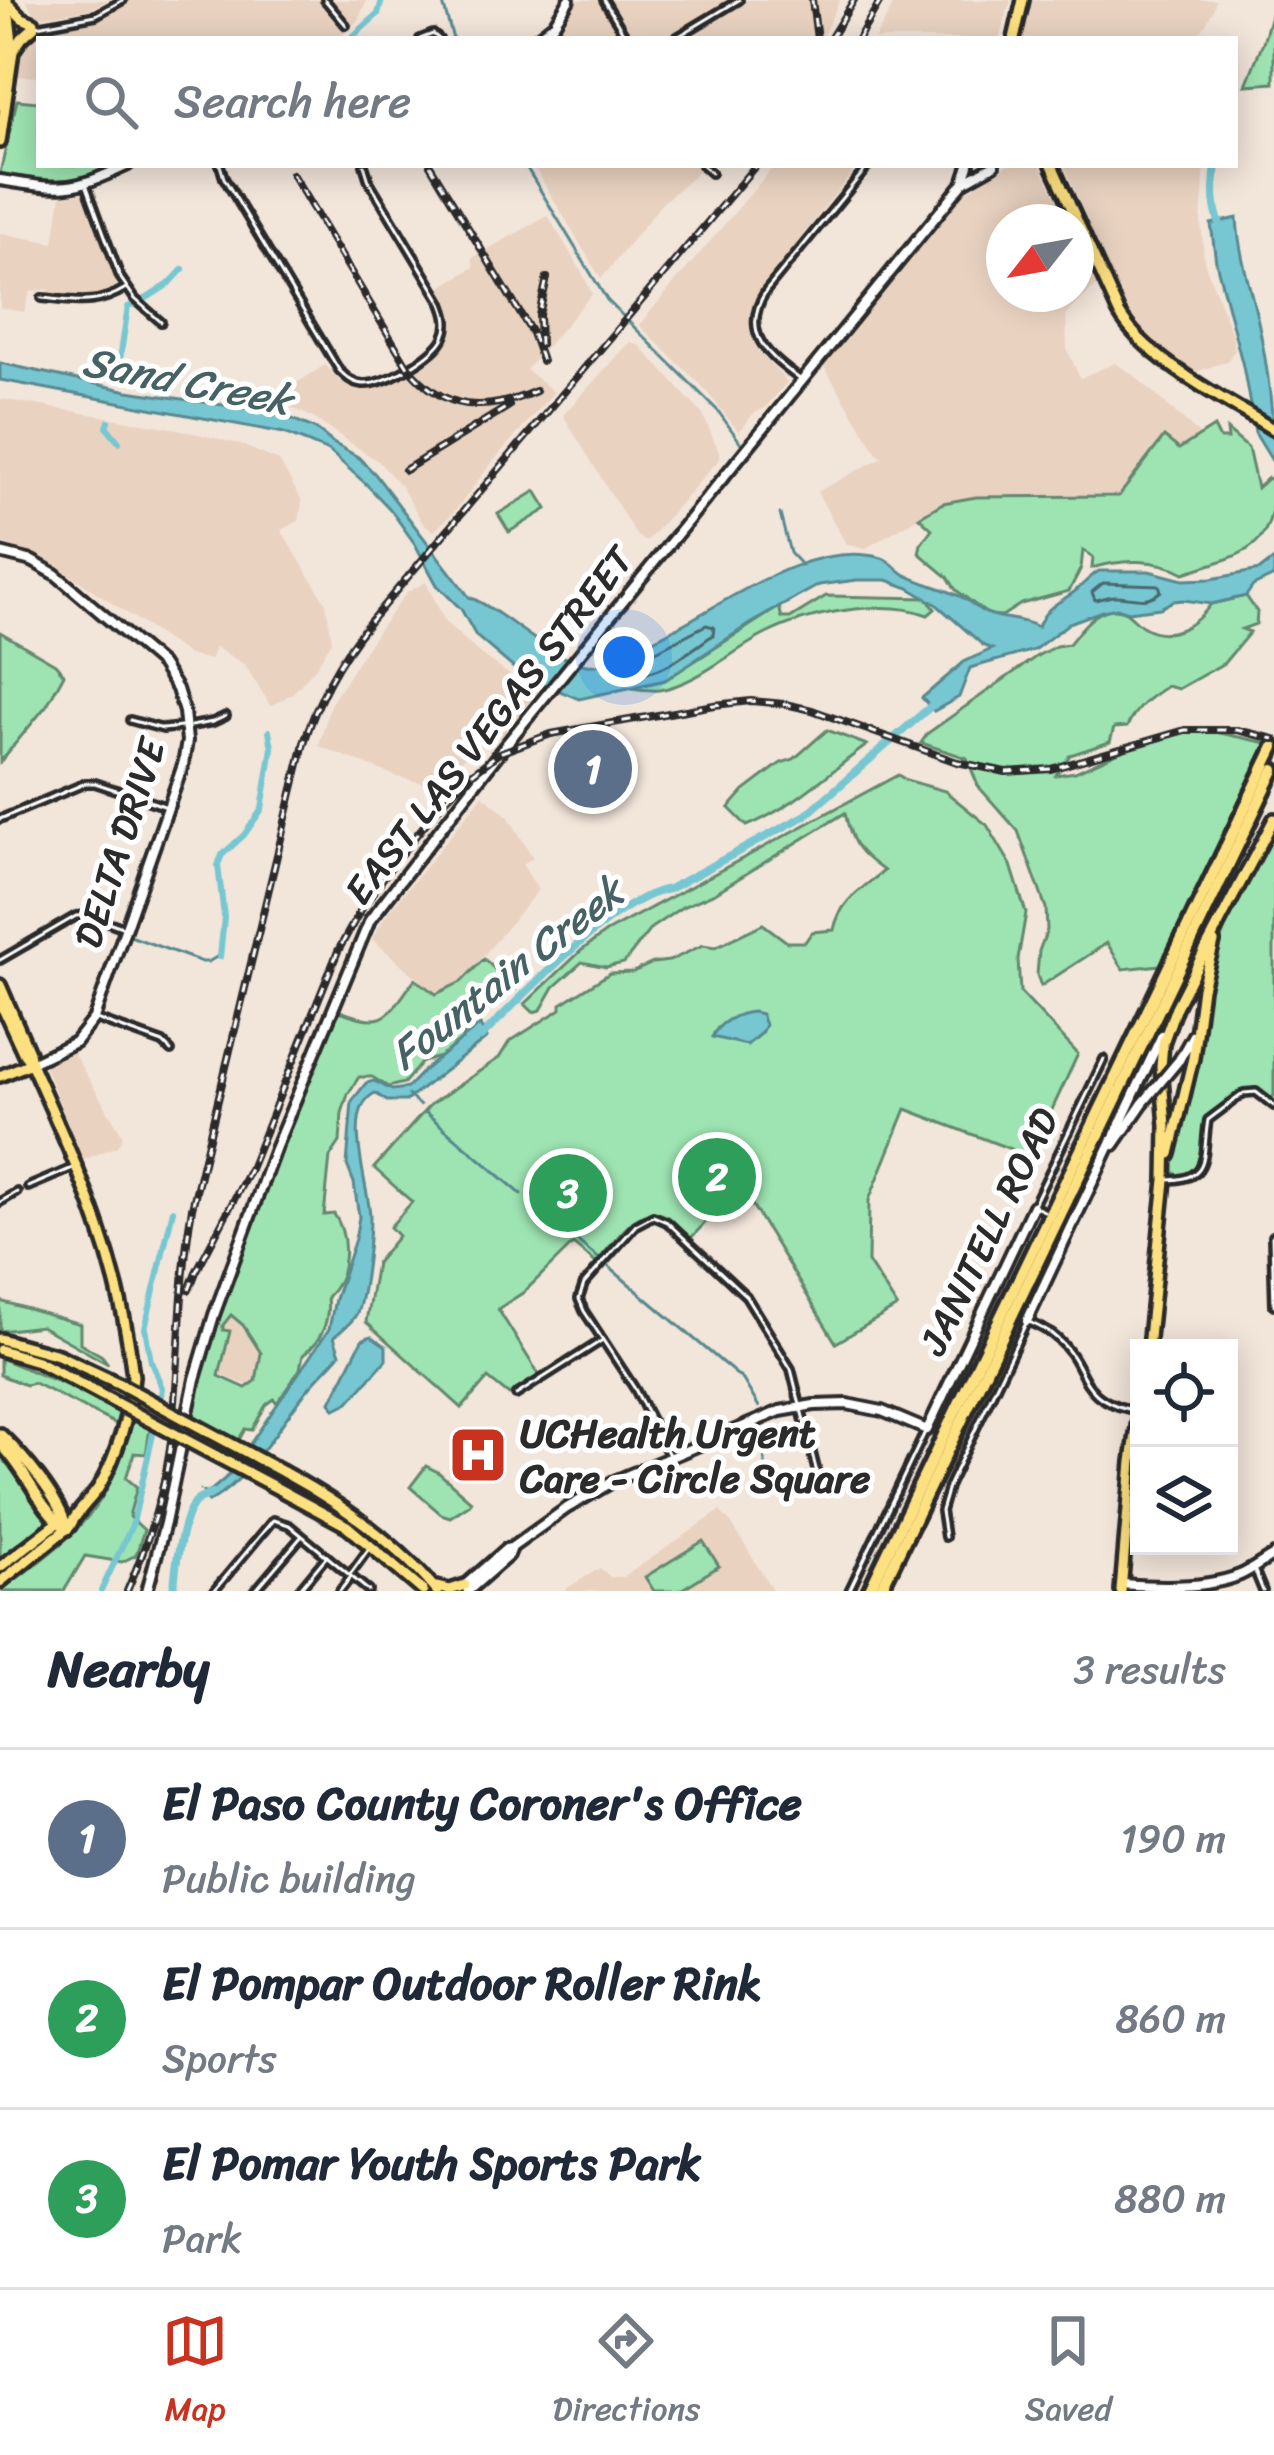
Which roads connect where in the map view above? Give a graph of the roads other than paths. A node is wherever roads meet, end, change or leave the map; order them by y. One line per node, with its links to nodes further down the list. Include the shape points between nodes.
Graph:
1 (5, 0): 8 (main road); 10 (main road)
2 (123, 0): 8 (street, via 89,17)
3 (325, 0): 9 (street)
4 (569, 0): 11 (street)
5 (604, 0): 12 (street)
6 (739, 0): 13 (street)
7 (1023, 0): 14 (main road)
8 (37, 25): 10 (street); 16 (main road)
9 (346, 25)
10 (5, 29): 16 (main road); 17 (main road)
11 (539, 36)
12 (625, 36)
13 (679, 36)
14 (1015, 36)
15 (0, 47): 17 (main road)
16 (14, 51): 19 (main road)
17 (5, 69): 18 (main road)
18 (0, 105)
19 (0, 142)
20 (121, 168): 31 (street)
21 (221, 168): 22 (street, via 342,374 368,384 438,346 447,316)
22 (365, 168)
23 (705, 168): 28 (street)
24 (867, 168): 35 (street, via 759,304 763,347)
25 (968, 168): 30 (street, EAST LAS VEGAS STREET)
26 (989, 168): 30 (street, EAST LAS VEGAS STREET)
27 (1053, 168): 36 (main road, via 1129,328 1156,355)
28 (711, 173)
29 (0, 179): 31 (street, via 50,188)
30 (963, 183): 35 (street, EAST LAS VEGAS STREET)
31 (86, 184): 32 (street)
32 (126, 288): 33 (street, via 96,302); 34 (street)
33 (42, 298)
34 (160, 322)
35 (802, 382): 97 (street, EAST LAS VEGAS STREET, via 364,932 214,1316)
36 (1274, 430)
37 (0, 553): 40 (street, DELTA DRIVE, via 52,572 153,655 177,689)
38 (226, 716): 40 (street)
39 (130, 720): 40 (street)
40 (187, 726): 43 (street, DELTA DRIVE)
41 (1274, 747): 66 (highway)
42 (1274, 770): 105 (highway)
43 (169, 808): 44 (street, via 86,783); 47 (street, DELTA DRIVE)
44 (0, 819)
45 (1274, 819): 46 (main road)
46 (1222, 920): 51 (main road); 52 (main road)
47 (126, 928): 48 (street, via 76,916); 53 (street, DELTA DRIVE)
48 (0, 960)
49 (0, 985): 56 (main road)
50 (0, 1001): 56 (main road)
51 (1200, 1005): 60 (street, bridge, via 1191,1042); 61 (main road)
52 (1176, 1007): 60 (street); 61 (main road, via 1162,1055)
53 (94, 1018): 54 (street); 56 (street, via 75,1042)
54 (170, 1051)
55 (1103, 1059): 65 (street, JANITELL ROAD)
56 (31, 1063): 57 (main road); 59 (main road)
57 (0, 1076)
58 (1274, 1106): 61 (street, via 1249,1091 1208,1120 1195,1175)
59 (77, 1167): 62 (street); 83 (main road, via 108,1251 133,1376 106,1473)
60 (1095, 1178): 69 (street)
61 (1165, 1180): 71 (main road)
62 (28, 1186)
63 (17, 1192): 64 (street)
64 (0, 1202)
65 (1033, 1206): 66 (street); 77 (street, JANITELL ROAD)
66 (1049, 1208): 104 (highway)
67 (1272, 1236): 68 (street)
68 (1274, 1305)
69 (1027, 1321): 76 (street, via 1059,1341 1101,1399); 85 (street, via 948,1486)
70 (0, 1339): 86 (main road, bridge, via 58,1354 358,1519 377,1519)
71 (1149, 1339)
72 (602, 1340): 74 (street); 75 (street, via 580,1292 636,1225 658,1217 750,1302); 81 (street)
73 (3, 1351): 86 (main road, bridge, via 51,1367)
74 (516, 1395)
75 (801, 1406): 77 (street, via 868,1407); 81 (street); 82 (street)
76 (1130, 1410)
77 (927, 1430): 103 (street, JANITELL ROAD)
78 (0, 1434): 83 (main road)
79 (0, 1444): 83 (main road)
80 (1134, 1447): 95 (main road)
81 (669, 1457): 96 (street, via 578,1501)
82 (820, 1485)
83 (66, 1521): 89 (main road); 92 (main road)
84 (302, 1535): 88 (street); 98 (street, via 273,1520); 99 (street)
85 (945, 1537)
86 (376, 1541): 91 (street); 94 (main road)
87 (1274, 1555): 90 (street)
88 (327, 1556): 91 (street); 100 (street)
89 (0, 1567)
90 (1253, 1568): 93 (street); 106 (street)
91 (351, 1576): 101 (street); 102 (street)
92 (0, 1582)
93 (1193, 1587): 95 (street)
94 (430, 1588): 96 (main road)
95 (1122, 1588)
96 (464, 1589)
97 (147, 1591)
98 (214, 1591)
99 (255, 1591)
100 (298, 1591)
101 (340, 1591)
102 (369, 1591)
103 (849, 1591)
104 (868, 1591)
105 (880, 1591)
106 (1263, 1591)

